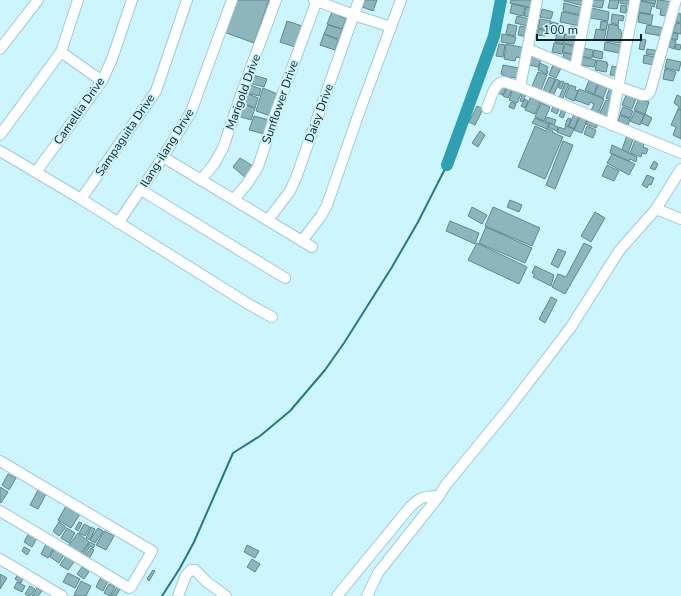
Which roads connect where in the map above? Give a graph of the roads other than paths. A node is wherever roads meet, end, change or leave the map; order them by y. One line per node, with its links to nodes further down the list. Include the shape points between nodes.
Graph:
1 (38, 0): 16 (street)
2 (78, 0): 18 (street)
3 (132, 0): 20 (street, Camellia Drive)
4 (188, 0): 33 (street, Sampaguita Drive, via 156,91)
5 (232, 0): 28 (street, Ilang-ilang Drive, via 191,112)
6 (276, 0): 31 (street, Marigold Drive, via 223,148)
7 (316, 0): 14 (street); 34 (street, Sunflower Drive, via 258,167)
8 (359, 0): 14 (street, Daisy Drive)
9 (401, 0): 15 (street)
10 (538, 0): 17 (street)
11 (588, 0): 19 (street)
12 (635, 0): 22 (street)
13 (676, 0): 22 (street, via 650,92 642,95)
14 (354, 16): 15 (street); 37 (street, Daisy Drive, via 296,178 290,191)
15 (391, 28): 39 (street, via 327,206)
16 (0, 49)
17 (528, 49): 19 (street); 21 (street)
18 (61, 52): 20 (street); 25 (street)
19 (575, 68): 22 (street)
20 (102, 81): 30 (street, Camellia Drive)
21 (520, 87): 23 (street, via 505,82 498,85); 24 (street)
22 (619, 87): 24 (street)
23 (487, 108)
24 (611, 125): 27 (street)
25 (0, 135)
26 (0, 151): 30 (street)
27 (681, 153)
28 (163, 157): 31 (street); 32 (street, Ilang-ilang Drive)
29 (681, 169): 35 (street)
30 (36, 172): 33 (street)
31 (201, 180): 34 (street)
32 (141, 190): 38 (street, Ilang-ilang Drive); 41 (street)
33 (81, 199): 38 (street)
34 (234, 199): 37 (street)
35 (656, 209): 36 (street); 44 (street, via 623,245 571,327)
36 (681, 219)
37 (268, 220): 39 (street)
38 (118, 223): 42 (street)
39 (302, 241): 40 (street)
40 (312, 247)
41 (286, 278)
42 (272, 317)
43 (0, 461): 45 (street, via 152,551 129,588)
44 (439, 496): 50 (street, via 418,499); 51 (street, via 378,573)
45 (0, 511)
46 (0, 559): 47 (street)
47 (62, 596)
48 (178, 596): 49 (street, via 186,575 195,570 206,582)
49 (226, 596)
50 (337, 596)
51 (367, 596)

